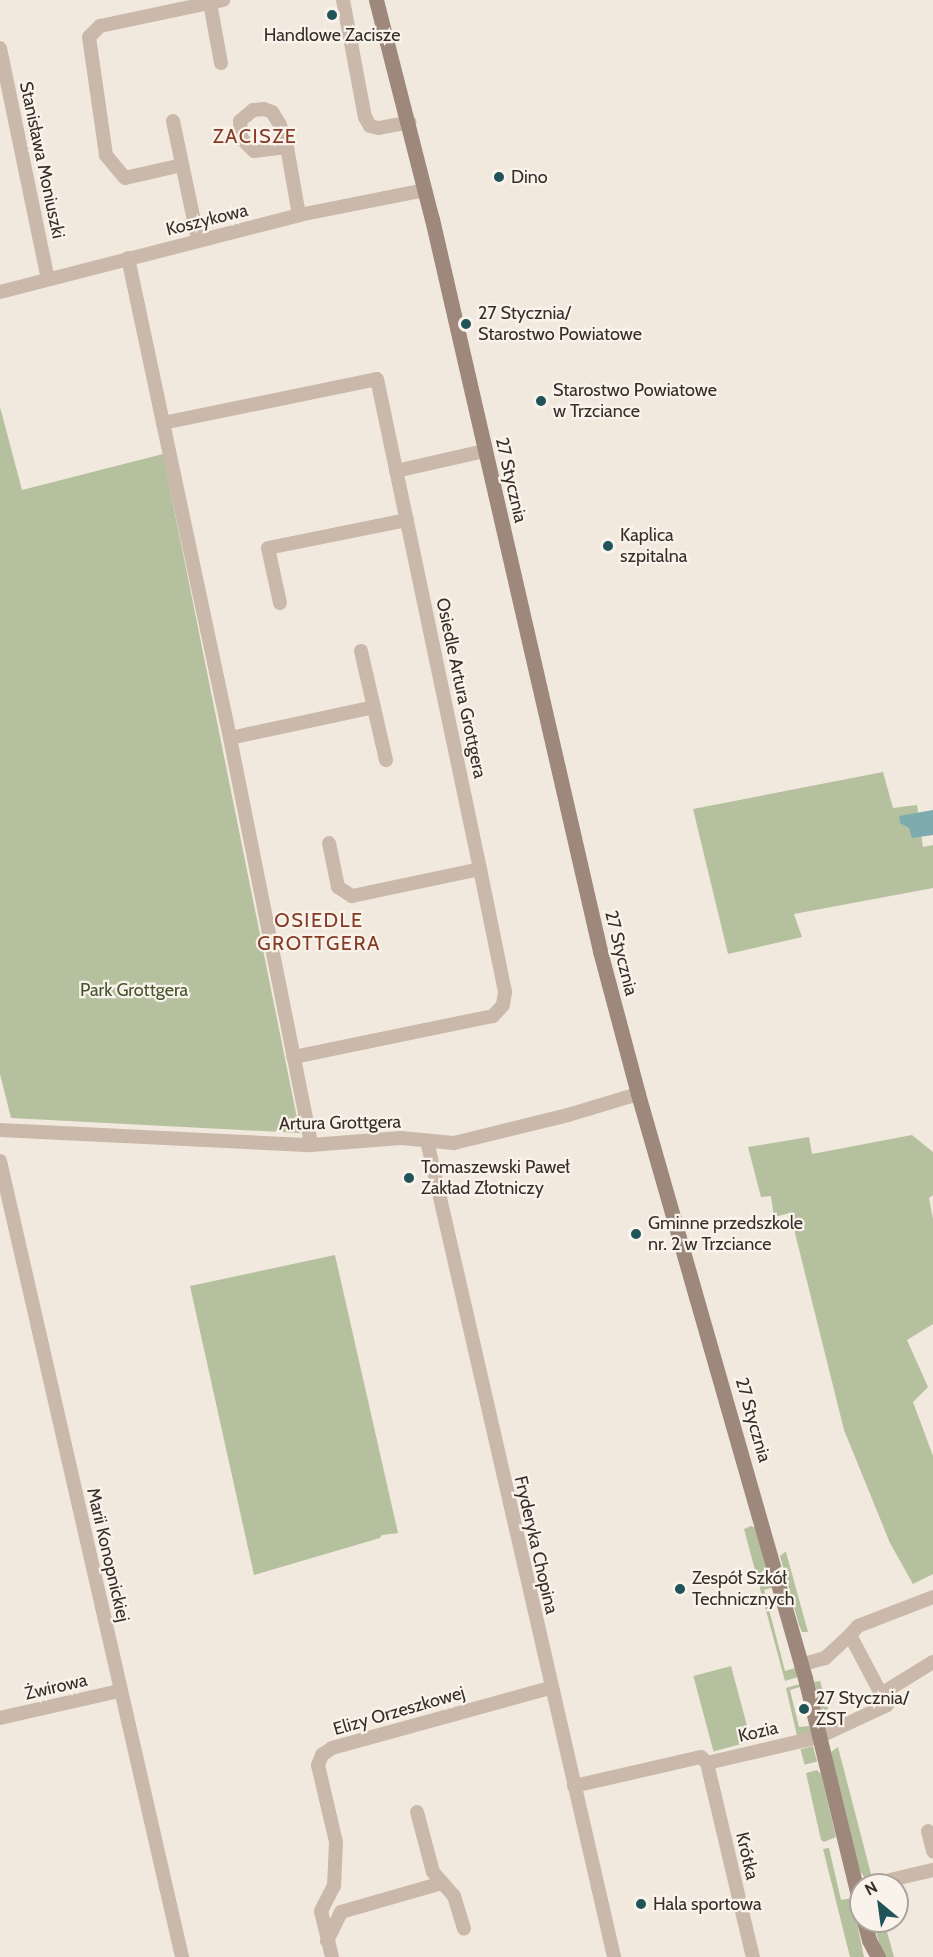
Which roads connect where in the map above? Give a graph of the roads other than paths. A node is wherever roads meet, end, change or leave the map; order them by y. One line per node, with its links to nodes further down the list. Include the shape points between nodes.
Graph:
1 (343, 0): 7 (street, via 364,117 370,126 379,128)
2 (376, 0): 7 (main road, 27 Stycznia)
3 (217, 1): 5 (street); 9 (street, via 100,26 89,38 106,155 125,178)
4 (0, 48): 14 (street, Stanisława Moniuszki)
5 (221, 63)
6 (173, 121): 9 (street)
7 (409, 122): 10 (main road, 27 Stycznia)
8 (287, 147): 11 (street)
9 (182, 165): 12 (street)
10 (425, 190): 11 (street, Koszykowa); 17 (main road, 27 Stycznia)
11 (299, 215): 12 (street, Koszykowa)
12 (198, 240): 13 (street, Koszykowa)
13 (128, 258): 14 (street, Koszykowa); 16 (street)
14 (48, 279): 15 (street, Koszykowa)
15 (0, 292)
16 (163, 423): 18 (street, Osiedle Artura Grottgera, via 377,379); 23 (street)
17 (484, 451): 18 (street); 28 (main road, 27 Stycznia, via 598,945)
18 (396, 471): 19 (street, Osiedle Artura Grottgera)
19 (407, 520): 20 (street, via 268,548); 26 (street, Osiedle Artura Grottgera)
20 (280, 603)
21 (362, 651): 22 (street)
22 (374, 707): 23 (street); 24 (street)
23 (230, 738): 27 (street)
24 (386, 760)
25 (329, 843): 26 (street, via 338,887 352,896)
26 (480, 869): 27 (street, Osiedle Artura Grottgera, via 505,992 503,1005 493,1017)
27 (293, 1056): 31 (street)
28 (638, 1095): 30 (street, Artura Grottgera, via 454,1143); 36 (main road, 27 Stycznia)
29 (0, 1130): 31 (street, Artura Grottgera)
30 (427, 1141): 31 (street, Artura Grottgera, via 400,1138); 37 (street, Fryderyka Chopina)
31 (311, 1145)
32 (0, 1161): 38 (street, Marii Konopnickiej)
33 (933, 1597): 34 (street, via 858,1626)
34 (850, 1635): 36 (street, via 825,1658); 39 (street)
35 (933, 1662): 39 (street)
36 (801, 1665): 41 (main road, 27 Stycznia)
37 (550, 1688): 43 (street, Fryderyka Chopina); 51 (street, Elizy Orzeszkowej, via 332,1748 322,1755 318,1765 336,1842)
38 (119, 1691): 40 (street, Żwirowa); 57 (street, Marii Konopnickiej)
39 (881, 1694): 41 (street, Kozia, via 887,1705)
40 (0, 1718)
41 (819, 1737): 42 (street, Kozia); 48 (main road, 27 Stycznia)
42 (707, 1763): 43 (street, Kozia, via 701,1757); 60 (street, Krótka)
43 (574, 1786): 59 (street, Fryderyka Chopina)
44 (417, 1812): 50 (street, via 433,1872)
45 (928, 1831): 46 (street)
46 (933, 1851)
47 (933, 1870): 49 (street)
48 (858, 1873)
49 (909, 1876)
50 (442, 1883): 52 (street); 53 (street, via 454,1896)
51 (334, 1886): 52 (street); 56 (street, Elizy Orzeszkowej, via 321,1911)
52 (341, 1912): 56 (street)
53 (464, 1929)
54 (867, 1933): 55 (main road)
55 (869, 1940): 61 (main road); 62 (main road)
56 (327, 1941): 58 (street, Elizy Orzeszkowej)
57 (182, 1957)
58 (332, 1957)
59 (614, 1957)
60 (753, 1957)
61 (868, 1957)
62 (878, 1957)

